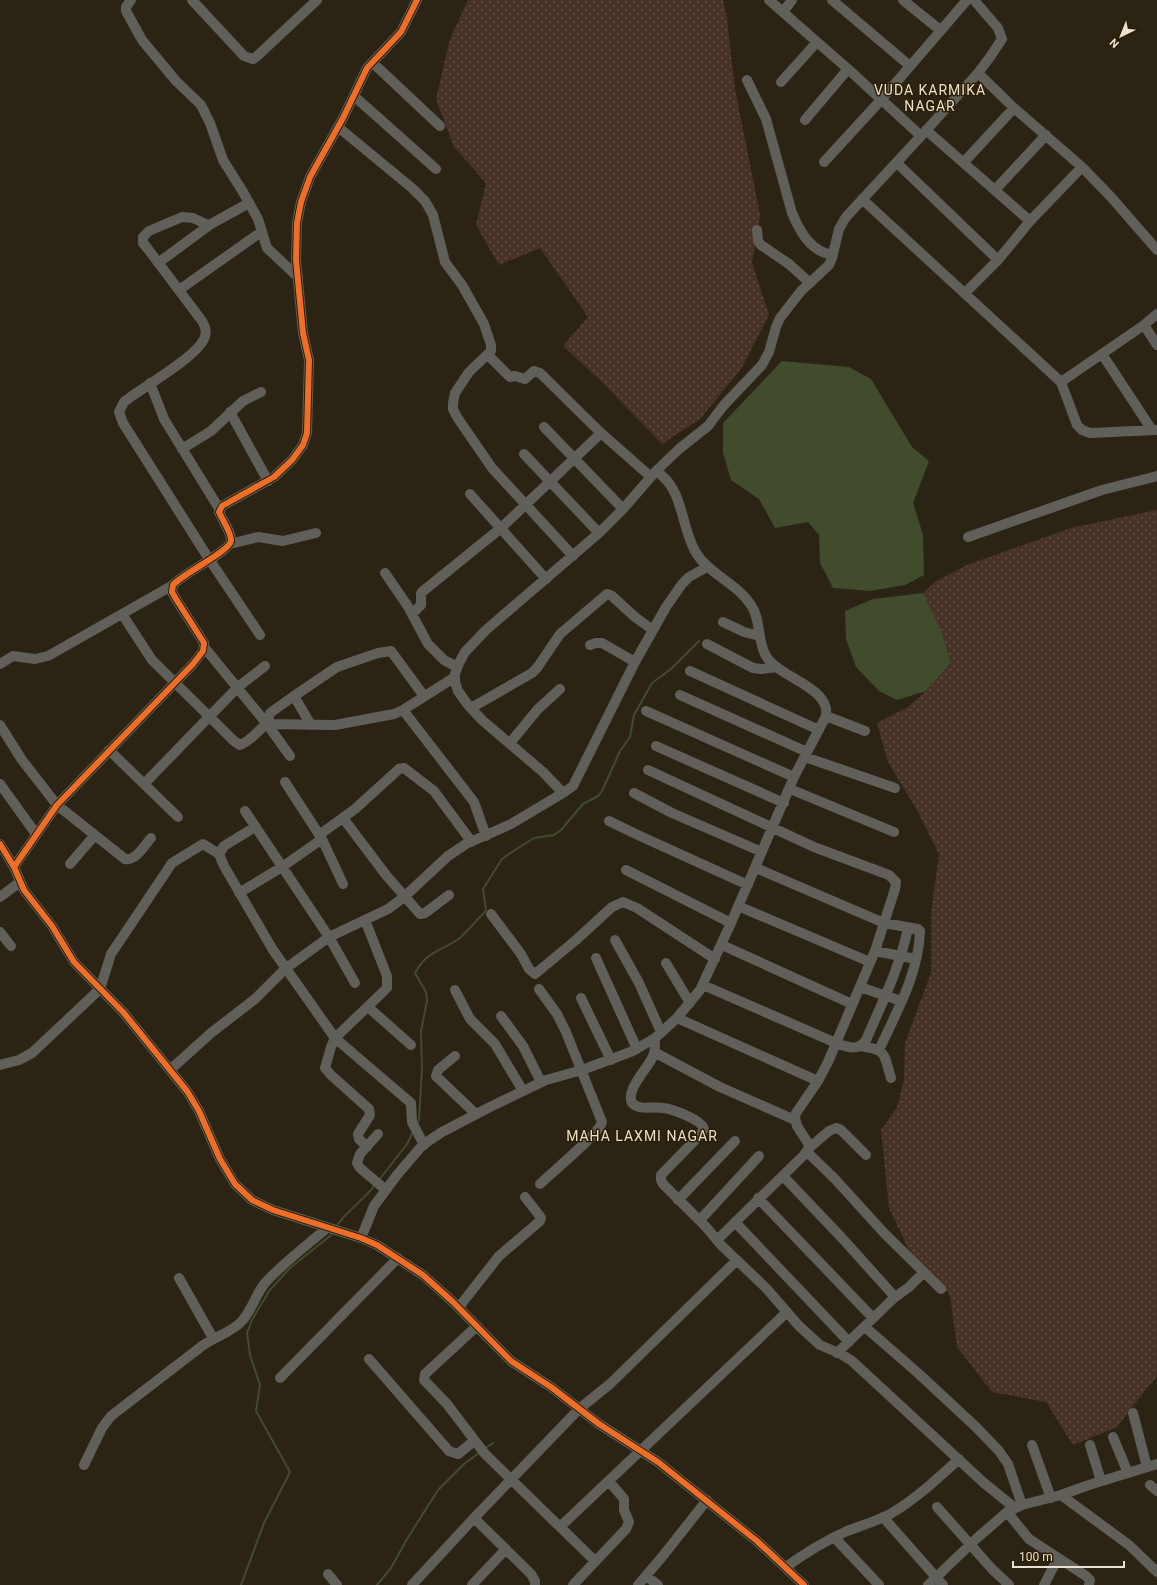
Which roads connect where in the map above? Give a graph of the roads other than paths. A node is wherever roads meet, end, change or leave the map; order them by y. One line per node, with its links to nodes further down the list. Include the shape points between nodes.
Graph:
1 (131, 0): 35 (street, via 126,11 136,31 176,81 201,106 210,123 222,160)
2 (192, 0): 3 (street, via 244,56 253,59)
3 (317, 0)
4 (417, 0): 14 (street, via 401,32)
5 (768, 0): 11 (street)
6 (792, 0): 11 (street)
7 (832, 0): 15 (street)
8 (902, 0): 12 (street)
9 (968, 0): 12 (street)
10 (974, 0): 17 (street, via 998,28 1002,39)
11 (783, 12): 13 (street)
12 (940, 30): 15 (street)
13 (817, 42): 16 (street); 19 (street)
14 (372, 63): 20 (street); 24 (street)
15 (910, 66): 21 (street)
16 (848, 69): 21 (street); 23 (street)
17 (978, 72): 22 (street); 26 (street)
18 (747, 80): 41 (street, via 766,119 798,227 817,250)
19 (781, 82)
20 (354, 96): 25 (street); 32 (street)
21 (881, 100): 26 (street); 28 (street)
22 (1014, 108): 27 (street); 29 (street)
23 (805, 120)
24 (440, 126)
25 (338, 127): 44 (street, via 310,177 301,202 296,240); 52 (street, via 412,188 429,207 436,223 445,262 462,285 484,324 491,344)
26 (923, 133): 29 (street); 30 (street)
27 (1046, 135): 31 (street); 33 (street)
28 (824, 162)
29 (964, 162): 33 (street)
30 (897, 163): 34 (street); 42 (street)
31 (1082, 167): 36 (street); 40 (street, via 1111,196 1151,244)
32 (436, 169)
33 (995, 190): 36 (street)
34 (862, 199): 41 (street, via 842,223); 47 (street)
35 (249, 203): 37 (street); 39 (street, via 258,219)
36 (1030, 221): 42 (street)
37 (211, 224): 43 (street); 43 (street, via 182,217 145,234 143,243)
38 (757, 230): 45 (street, via 761,245 789,264)
39 (261, 232): 44 (street, via 270,252); 46 (street)
40 (1156, 246)
41 (833, 255): 45 (street, via 829,265)
42 (998, 260): 47 (street)
43 (158, 263): 46 (street)
44 (298, 277): 65 (street, via 303,333 309,360 306,433 298,453)
45 (810, 283): 63 (street, via 780,318 762,365 708,426 679,449)
46 (179, 290): 54 (street, via 202,321 205,338 195,351)
47 (965, 293): 53 (street)
48 (1157, 314): 49 (street)
49 (1144, 325): 50 (street); 51 (street)
50 (1157, 345)
51 (1102, 354): 53 (street); 58 (street)
52 (488, 355): 59 (street, via 510,377 525,379 534,371 540,373); 68 (street, via 461,383 455,393 453,409 488,463)
53 (1062, 382): 58 (street, via 1076,422 1085,432)
54 (150, 384): 60 (street, via 164,419); 77 (street, via 124,402 120,407 119,416)
55 (261, 392): 56 (street, via 243,401)
56 (230, 412): 60 (street, via 211,431); 65 (street)
57 (544, 427): 62 (street)
58 (1154, 430)
59 (601, 433): 62 (street); 63 (street)
60 (182, 449): 70 (street)
61 (524, 454): 66 (street)
62 (574, 458): 66 (street); 69 (street)
63 (654, 474): 69 (street); 78 (street, via 664,476 675,492 692,544)
64 (1157, 476): 74 (street, via 1102,490)
65 (268, 481): 70 (street, via 224,504)
66 (550, 482): 68 (street); 73 (street)
67 (470, 494): 71 (street)
68 (526, 504): 71 (street); 76 (street)
69 (623, 508): 73 (street)
70 (220, 510): 75 (street, via 231,538)
71 (501, 528): 80 (street); 83 (street, via 422,592 422,605)
72 (316, 533): 75 (street, via 283,541 258,537)
73 (598, 533): 76 (street)
74 (968, 537)
75 (230, 544): 77 (street)
76 (573, 556): 80 (street)
77 (209, 559): 81 (street); 86 (street)
78 (707, 567): 85 (street, via 694,573 682,584); 87 (street, via 739,591 752,605)
79 (385, 573): 83 (street)
80 (546, 580): 96 (street, via 476,639 465,652)
81 (173, 585): 82 (street); 90 (street, via 172,592 201,637)
82 (122, 614): 92 (street, via 48,656 35,659 14,656); 97 (street, via 152,660)
83 (412, 614): 96 (street, via 428,644)
84 (723, 622): 87 (street)
85 (653, 630): 91 (street); 103 (street, via 607,594 560,634 534,671)
86 (260, 634)
87 (760, 636): 94 (street, via 765,656)
88 (707, 644): 94 (street, via 753,668)
89 (590, 645): 91 (street, via 602,643)
90 (204, 647): 97 (street, via 193,664); 98 (street)
91 (635, 662): 125 (street, via 577,780)
92 (0, 664)
93 (265, 666): 98 (street)
94 (777, 667): 107 (street, via 815,693 823,702)
95 (690, 671): 111 (street)
96 (456, 672): 102 (street); 103 (street, via 458,691)
97 (175, 683): 106 (street); 115 (street)
98 (238, 687): 106 (street); 108 (street)
99 (560, 689): 113 (street, via 538,709)
100 (680, 695): 116 (street)
101 (294, 696): 102 (street, via 337,667 391,651); 108 (street, via 270,713); 110 (street)
102 (424, 696): 104 (street)
103 (471, 708): 113 (street)
104 (403, 710): 110 (street, via 390,715 335,725); 138 (street, via 474,802)
105 (646, 711): 119 (street)
106 (210, 715): 108 (street, via 240,745); 122 (street)
107 (826, 716): 111 (street); 112 (street)
108 (267, 724): 110 (street); 117 (street)
109 (0, 725): 128 (street, via 22,760)
110 (311, 725)
111 (819, 730): 116 (street)
112 (865, 731)
113 (510, 743): 125 (street)
114 (656, 746): 127 (street)
115 (109, 750): 122 (street); 128 (street)
116 (806, 754): 119 (street); 123 (street)
117 (290, 756)
118 (648, 770): 134 (street)
119 (794, 777): 124 (street)
120 (285, 782): 139 (street)
121 (0, 784): 136 (street)
122 (144, 784): 130 (street)
123 (895, 788)
124 (790, 789): 127 (street); 135 (street)
125 (563, 793): 138 (street)
126 (634, 793): 143 (street, via 672,813)
127 (784, 803): 134 (street)
128 (57, 805): 136 (street); 137 (street)
129 (245, 812): 133 (street)
130 (178, 817)
131 (343, 818): 139 (street); 141 (street, via 399,769 404,768 434,791); 156 (street)
132 (609, 821): 152 (street)
133 (255, 827): 144 (street, via 224,846); 147 (street)
134 (773, 828): 143 (street); 161 (street, via 893,878 896,884)
135 (894, 832)
136 (36, 834): 146 (street)
137 (95, 835): 140 (street, via 128,860 134,858); 145 (street)
138 (486, 836): 141 (street)
139 (320, 837): 147 (street); 151 (street)
140 (151, 838)
141 (471, 841): 156 (street, via 448,856)
142 (0, 844): 146 (street)
143 (762, 852): 148 (street)
144 (219, 854): 153 (street); 179 (street, via 203,844 172,863 113,949)
145 (70, 864)
146 (14, 867): 150 (street)
147 (282, 867): 153 (street); 164 (street)
148 (756, 868): 152 (street); 161 (street)
149 (626, 870): 160 (street)
150 (20, 882): 155 (street); 179 (street, via 74,962)
151 (343, 884)
152 (748, 885): 157 (street)
153 (239, 893): 175 (street)
154 (449, 896): 156 (street, via 422,914)
155 (0, 897)
156 (404, 897): 159 (street, via 388,909)
157 (738, 906): 160 (street); 173 (street)
158 (491, 914): 171 (street, via 535,974 612,907 623,902 637,908)
159 (365, 920): 164 (street); 187 (street, via 388,980 387,988)
160 (731, 923): 166 (street)
161 (884, 923): 162 (street); 168 (street)
162 (908, 928): 169 (street); 172 (street, via 920,931)
163 (0, 932): 167 (street)
164 (329, 937): 175 (street); 176 (street)
165 (615, 940): 190 (street, via 639,983)
166 (722, 945): 171 (street); 186 (street)
167 (11, 946)
168 (875, 951): 169 (street); 173 (street)
169 (900, 957): 172 (street); 182 (street)
170 (596, 958): 195 (street)
171 (715, 959): 177 (street)
172 (916, 959): 184 (street)
173 (870, 962): 178 (street)
174 (666, 963): 185 (street)
175 (285, 968): 191 (street); 201 (street, via 255,999)
176 (355, 984)
177 (703, 984): 185 (street); 192 (street)
178 (860, 986): 182 (street); 186 (street)
179 (100, 989): 200 (street, via 32,1053 19,1060); 201 (street, via 128,1018)
180 (538, 989): 202 (street, via 562,1022)
181 (455, 990): 206 (street, via 470,1019 495,1044)
182 (885, 996): 184 (street); 194 (street, via 866,1040)
183 (582, 998): 199 (street)
184 (901, 1001): 196 (street)
185 (690, 1003): 189 (street)
186 (852, 1004): 192 (street)
187 (368, 1007): 191 (street); 193 (street)
188 (501, 1016): 204 (street, via 523,1046)
189 (677, 1018): 190 (street); 205 (street)
190 (658, 1035): 195 (street); 197 (street)
191 (335, 1038): 211 (street, via 409,1101 412,1106 411,1118); 212 (street, via 325,1068 369,1109 370,1116 358,1134 359,1139)
192 (836, 1043): 194 (street, via 849,1047); 205 (street)
193 (411, 1045)
194 (860, 1046): 196 (street)
195 (637, 1049): 199 (street)
196 (879, 1050): 203 (street, via 885,1058)
197 (654, 1052): 208 (street, via 720,1087); 221 (street, via 634,1087 630,1097 632,1103 638,1107 664,1108 677,1112 699,1122 704,1129 661,1175 663,1184)
198 (455, 1056): 207 (street, via 438,1070 436,1076)
199 (611, 1060): 202 (street)
200 (0, 1064)
201 (170, 1070): 224 (street, via 193,1100 226,1172 240,1189 260,1204)
202 (582, 1070): 204 (street); 217 (street, via 602,1124)
203 (891, 1078)
204 (541, 1082): 206 (street)
205 (818, 1082): 208 (street, via 799,1108)
206 (523, 1091): 207 (street)
207 (476, 1114): 211 (street)
208 (796, 1120): 213 (street, via 808,1143)
209 (378, 1134): 212 (street)
210 (735, 1141): 221 (street)
211 (424, 1145): 218 (street)
212 (367, 1146): 218 (street, via 357,1163)
213 (808, 1150): 214 (street, via 836,1128); 216 (street); 229 (street, via 877,1226)
214 (866, 1155)
215 (759, 1156): 222 (street)
216 (783, 1176): 220 (street); 232 (street)
217 (540, 1184)
218 (380, 1185): 225 (street)
219 (525, 1197): 233 (street, via 541,1218 540,1221 499,1256)
220 (758, 1198): 223 (street); 235 (street)
221 (678, 1200): 222 (street)
222 (700, 1220): 226 (street)
223 (735, 1222): 226 (street); 239 (street)
224 (332, 1230): 225 (street); 238 (street, via 279,1269 264,1284 241,1322)
225 (360, 1238): 227 (street)
226 (717, 1240): 228 (street)
227 (398, 1258): 233 (street, via 427,1278); 242 (street)
228 (736, 1260): 234 (street); 243 (street, via 610,1384)
229 (924, 1272): 231 (street); 232 (street)
230 (179, 1278): 238 (street)
231 (941, 1289)
232 (895, 1297): 235 (street)
233 (459, 1307): 236 (street)
234 (787, 1312): 240 (street, via 820,1345); 249 (street)
235 (873, 1318): 237 (street)
236 (477, 1326): 243 (street, via 503,1355); 248 (street, via 423,1378 447,1404)
237 (865, 1327): 239 (street); 260 (street, via 919,1374 999,1451 1008,1464)
238 (213, 1338): 251 (street, via 120,1407 102,1428)
239 (849, 1342): 240 (street)
240 (837, 1353): 250 (street, via 859,1368)
241 (369, 1359): 248 (street, via 449,1451 458,1454)
242 (280, 1378)
243 (579, 1409): 249 (street, via 604,1428); 254 (street)
244 (1133, 1413): 252 (street)
245 (1113, 1436): 253 (street)
246 (1032, 1445): 257 (street)
247 (1090, 1445): 256 (street)
248 (479, 1447): 254 (street)
249 (641, 1450): 255 (street); 258 (street)
250 (960, 1459): 260 (street); 261 (street, via 916,1496)
251 (84, 1465)
252 (1152, 1466): 253 (street)
253 (1128, 1473): 256 (street)
254 (510, 1480): 262 (street); 263 (street)
255 (609, 1481): 263 (street); 268 (street, via 623,1496 628,1525)
256 (1101, 1481): 257 (street)
257 (1056, 1496): 260 (street); 270 (street, via 1129,1545)
258 (707, 1500): 269 (street); 272 (street)
259 (937, 1507): 265 (street)
260 (1015, 1508): 265 (street); 267 (street, via 1029,1539)
261 (883, 1517): 264 (street); 273 (street)
262 (474, 1518): 266 (street); 276 (street)
263 (561, 1526): 268 (street)
264 (834, 1537): 269 (street); 282 (street)
265 (971, 1544): 273 (street); 284 (street)
266 (506, 1549): 274 (street, via 531,1574); 277 (street)
267 (1058, 1558): 285 (street); 286 (street, via 1088,1578 1091,1582)
268 (595, 1561): 278 (street)
269 (786, 1567): 281 (street)
270 (1157, 1572)
271 (328, 1574): 275 (street)
272 (646, 1576): 279 (street); 280 (street)
273 (939, 1581): 283 (street)
274 (537, 1584)
275 (337, 1585)
276 (412, 1585)
277 (472, 1585)
278 (572, 1585)
279 (638, 1585)
280 (658, 1585)
281 (804, 1585)
282 (879, 1585)
283 (928, 1585)
284 (1009, 1585)
285 (1044, 1585)
286 (1089, 1585)

